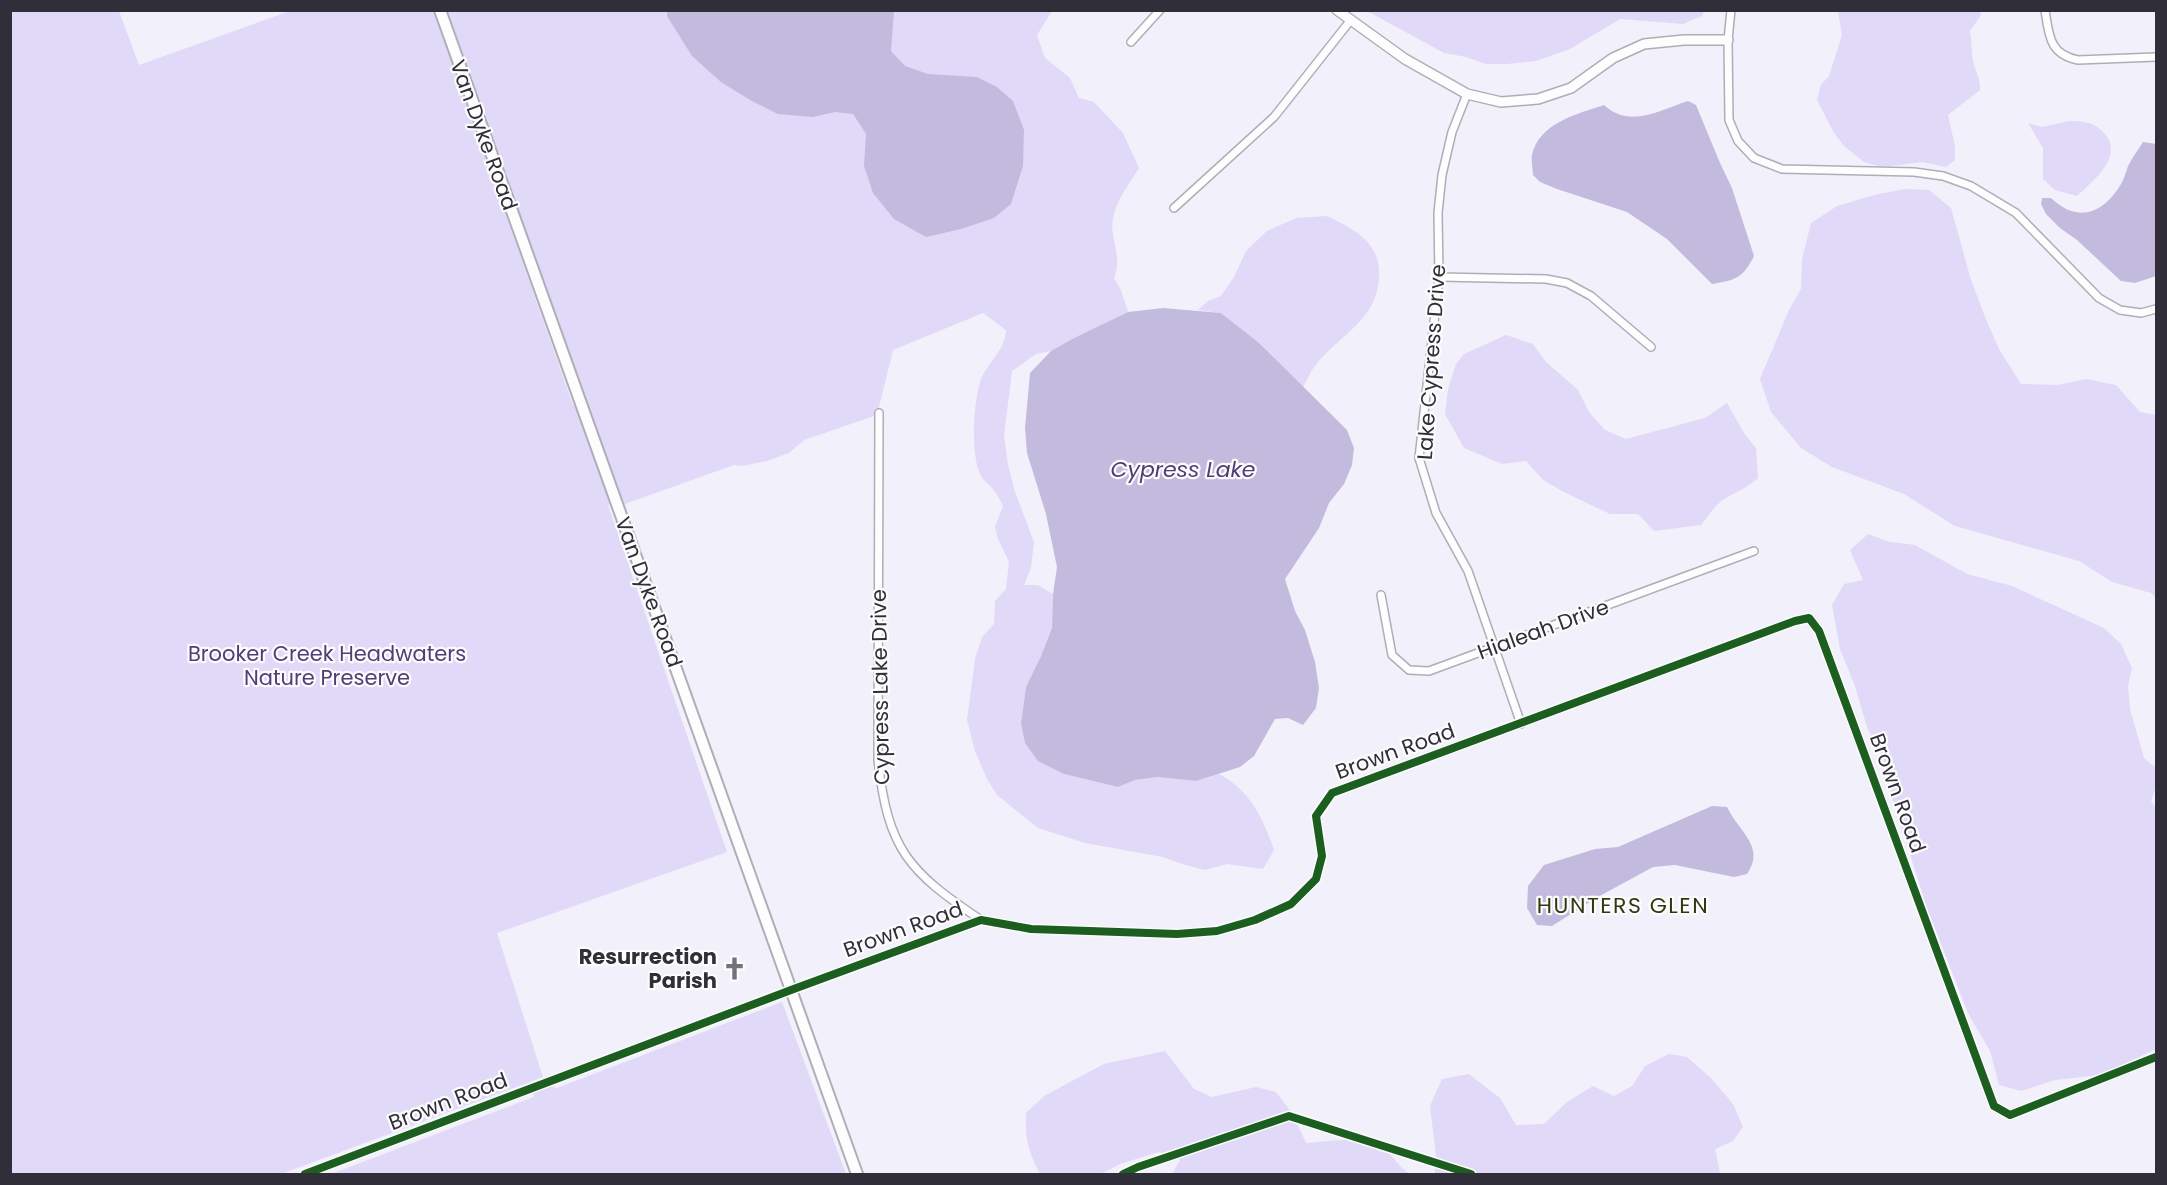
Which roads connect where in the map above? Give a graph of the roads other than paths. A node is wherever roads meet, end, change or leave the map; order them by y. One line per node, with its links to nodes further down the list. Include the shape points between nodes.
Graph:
1 (440, 10): 21 (main road, Van Dyke Road)
2 (1160, 10): 8 (street)
3 (1337, 10): 6 (street)
4 (1731, 10): 7 (street)
5 (2045, 10): 9 (street, via 2049,36 2057,51 2067,58)
6 (1350, 21): 10 (street, via 1405,59); 11 (street, via 1274,117)
7 (1728, 40): 10 (street, via 1644,44 1613,58 1571,88 1538,99 1501,102); 13 (street, via 1729,120 1738,141 1754,158 1782,169 1914,172 1971,186 2016,213 2099,298 2120,310 2141,313)
8 (1131, 42)
9 (2157, 57)
10 (1467, 94): 12 (street, Lake Cypress Drive, via 1452,132 1442,175)
11 (1174, 208)
12 (1439, 277): 14 (street, via 1546,279 1567,283 1591,296); 18 (street, Lake Cypress Drive, via 1419,458 1436,513 1468,571)
13 (2157, 309)
14 (1651, 347)
15 (879, 413): 20 (street, Cypress Lake Drive, via 878,760 882,796 894,837 920,875)
16 (1754, 551): 18 (street, Hialeah Drive)
17 (1381, 595): 18 (street, Hialeah Drive, via 1392,655 1409,670 1429,671)
18 (1493, 648): 19 (street, Lake Cypress Drive)
19 (1521, 724): 20 (street, Brown Road, via 1332,793 1316,816 1322,856 1316,879 1291,904 1255,920 1217,931 1177,934 1031,929); 22 (street, Brown Road, via 1809,618 1819,631 1994,1106 2010,1115)
20 (981, 920): 21 (street, Brown Road)
21 (791, 990): 23 (street, Brown Road); 24 (main road, Van Dyke Road)
22 (2157, 1057)
23 (305, 1174)
24 (857, 1174)

